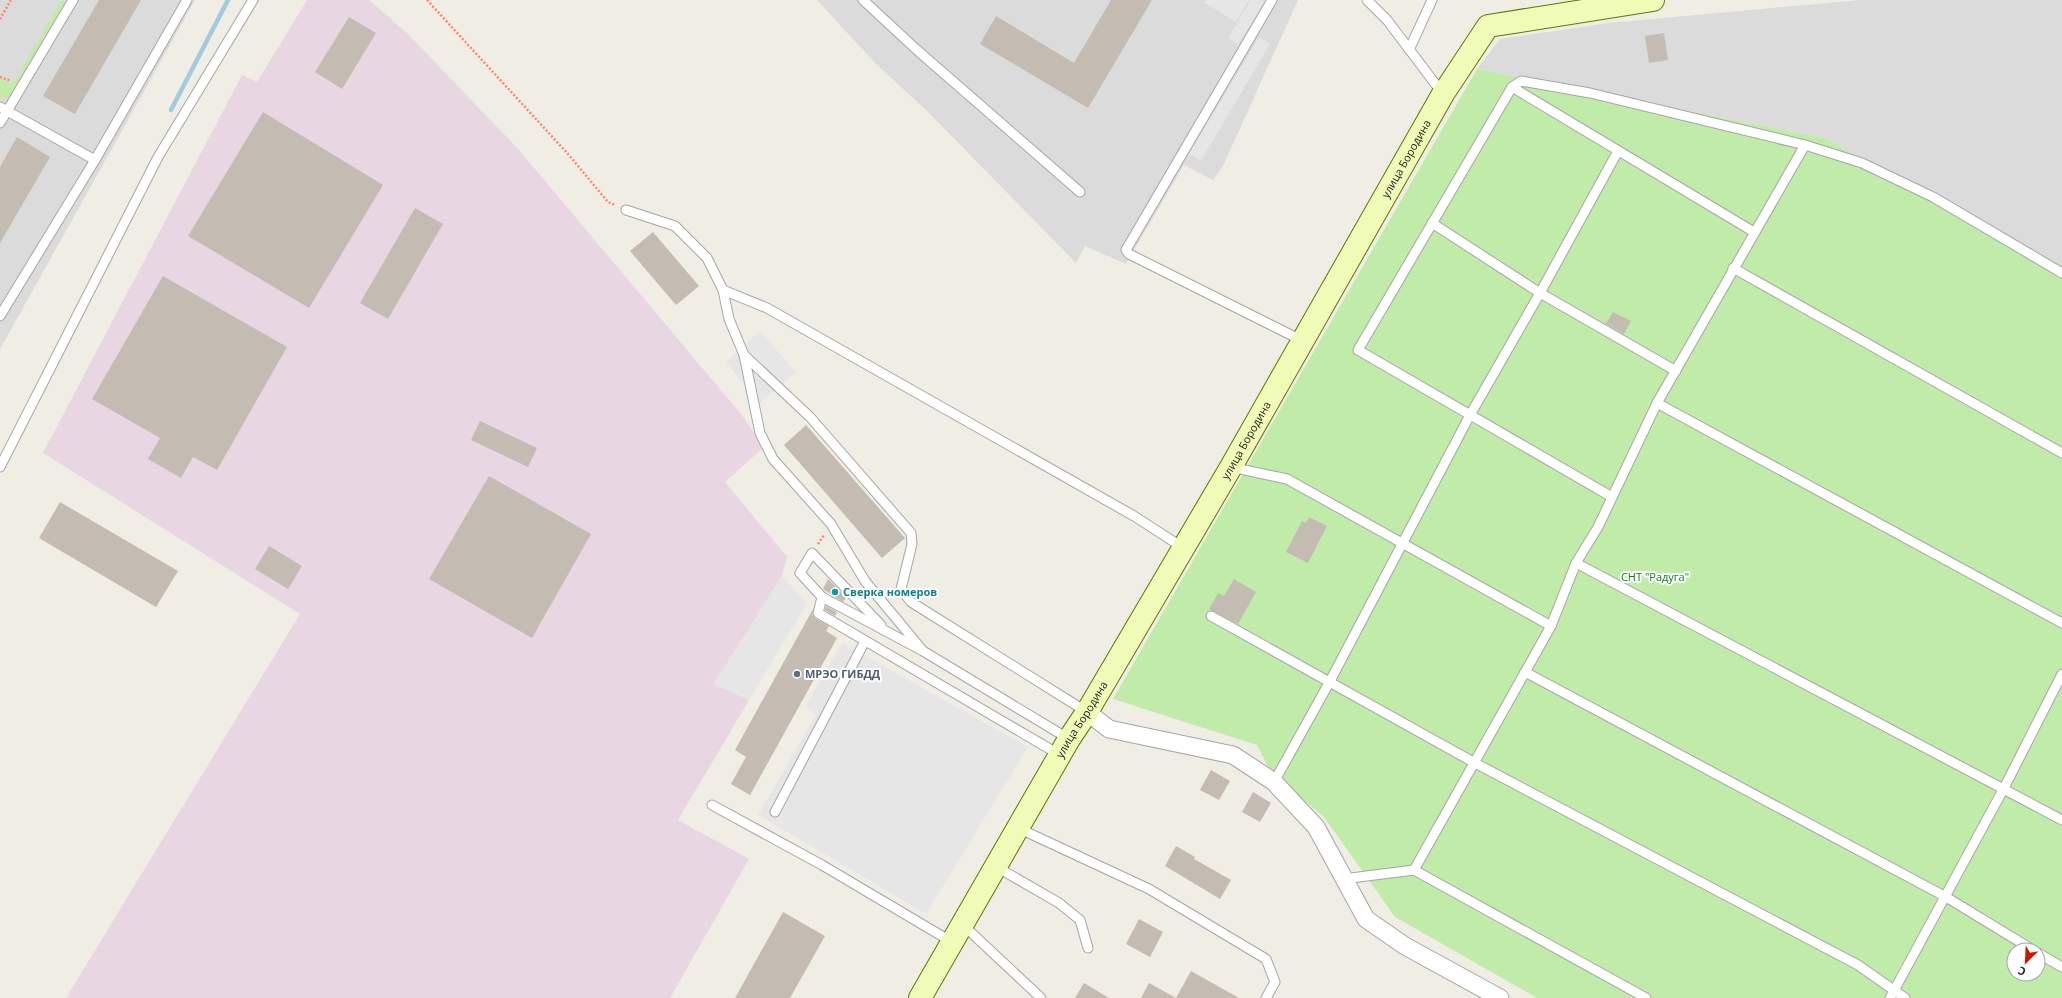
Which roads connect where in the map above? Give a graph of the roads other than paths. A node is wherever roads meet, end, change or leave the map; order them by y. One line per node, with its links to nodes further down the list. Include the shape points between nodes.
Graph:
1 (73, 0): 12 (lane)
2 (187, 0): 16 (lane)
3 (253, 0): 32 (lane, via 158,157)
4 (863, 0): 17 (lane)
5 (1272, 0): 26 (lane, via 1126,250 1128,254)
6 (1367, 0): 9 (lane, via 1387,20)
7 (1432, 0): 9 (lane)
8 (1641, 1): 11 (main road, улица Бородина, via 1488,26)
9 (1409, 50): 11 (lane)
10 (1512, 87): 14 (lane, via 1521,81 1590,93); 15 (lane); 19 (lane)
11 (1443, 94): 26 (main road, улица Бородина)
12 (3, 109): 13 (lane); 16 (lane)
13 (0, 123)
14 (1805, 145): 20 (lane); 22 (lane, via 1862,163 1933,198)
15 (1618, 151): 20 (lane); 24 (lane)
16 (95, 160): 25 (lane)
17 (1080, 192)
18 (626, 210): 23 (lane, via 675,226 707,258)
19 (1432, 223): 24 (lane); 30 (lane, via 1358,350)
20 (1754, 232): 21 (lane)
21 (1733, 268): 28 (lane); 31 (lane)
22 (2062, 273)
23 (723, 290): 27 (lane, via 729,319); 36 (lane, via 767,308 1134,516)
24 (1540, 293): 28 (lane); 30 (lane)
25 (0, 316)
26 (1303, 341): 33 (main road, улица Бородина)
27 (744, 355): 44 (lane, via 760,433 773,459 831,524 864,581); 48 (lane, via 810,417 911,533 912,544 901,589 912,602)
28 (1676, 371): 29 (lane)
29 (1657, 403): 34 (lane); 40 (lane)
30 (1470, 415): 34 (lane); 35 (lane)
31 (2062, 453)
32 (0, 467)
33 (1231, 467): 35 (lane, via 1287,479); 36 (main road, улица Бородина)
34 (1612, 497): 37 (lane, via 1598,527)
35 (1402, 543): 41 (lane); 47 (lane)
36 (1182, 547): 48 (main road, улица Бородина)
37 (1576, 562): 41 (lane); 52 (lane)
38 (822, 597): 42 (lane); 42 (lane, via 800,573 812,553); 43 (lane, via 818,613)
39 (1211, 616): 47 (lane)
40 (2062, 623)
41 (1552, 626): 45 (lane)
42 (886, 630): 44 (lane)
43 (864, 641): 49 (lane); 54 (lane)
44 (923, 651): 49 (lane)
45 (1525, 672): 50 (lane); 60 (lane)
46 (2062, 674): 52 (lane)
47 (1330, 683): 50 (lane); 51 (lane)
48 (1087, 712): 49 (main road, улица Бородина); 51 (street, via 1109,729 1233,756)
49 (1064, 747): 56 (main road, улица Бородина)
50 (1476, 763): 58 (lane); 66 (lane, via 1858,965)
51 (1274, 782): 59 (street, via 1316,827)
52 (2004, 788): 55 (lane); 60 (lane)
53 (712, 805): 61 (lane, via 822,865)
54 (775, 812)
55 (2062, 820)
56 (1018, 828): 57 (main road, улица Бородина); 69 (lane, via 1149,889 1266,959 1275,982)
57 (995, 866): 61 (main road, улица Бородина); 63 (lane, via 1059,903 1080,920)
58 (1414, 870): 59 (lane); 71 (lane)
59 (1343, 879): 70 (street, via 1366,919 1405,946)
60 (1946, 897): 62 (lane); 66 (lane)
61 (957, 933): 67 (main road, улица Бородина); 68 (lane)
62 (2020, 942)
63 (1088, 948)
64 (2046, 958): 65 (lane)
65 (2062, 967)
66 (1892, 995): 72 (lane)
67 (920, 998)
68 (1041, 998)
69 (1266, 998)
70 (1500, 998)
71 (1646, 998)
72 (1905, 998)

